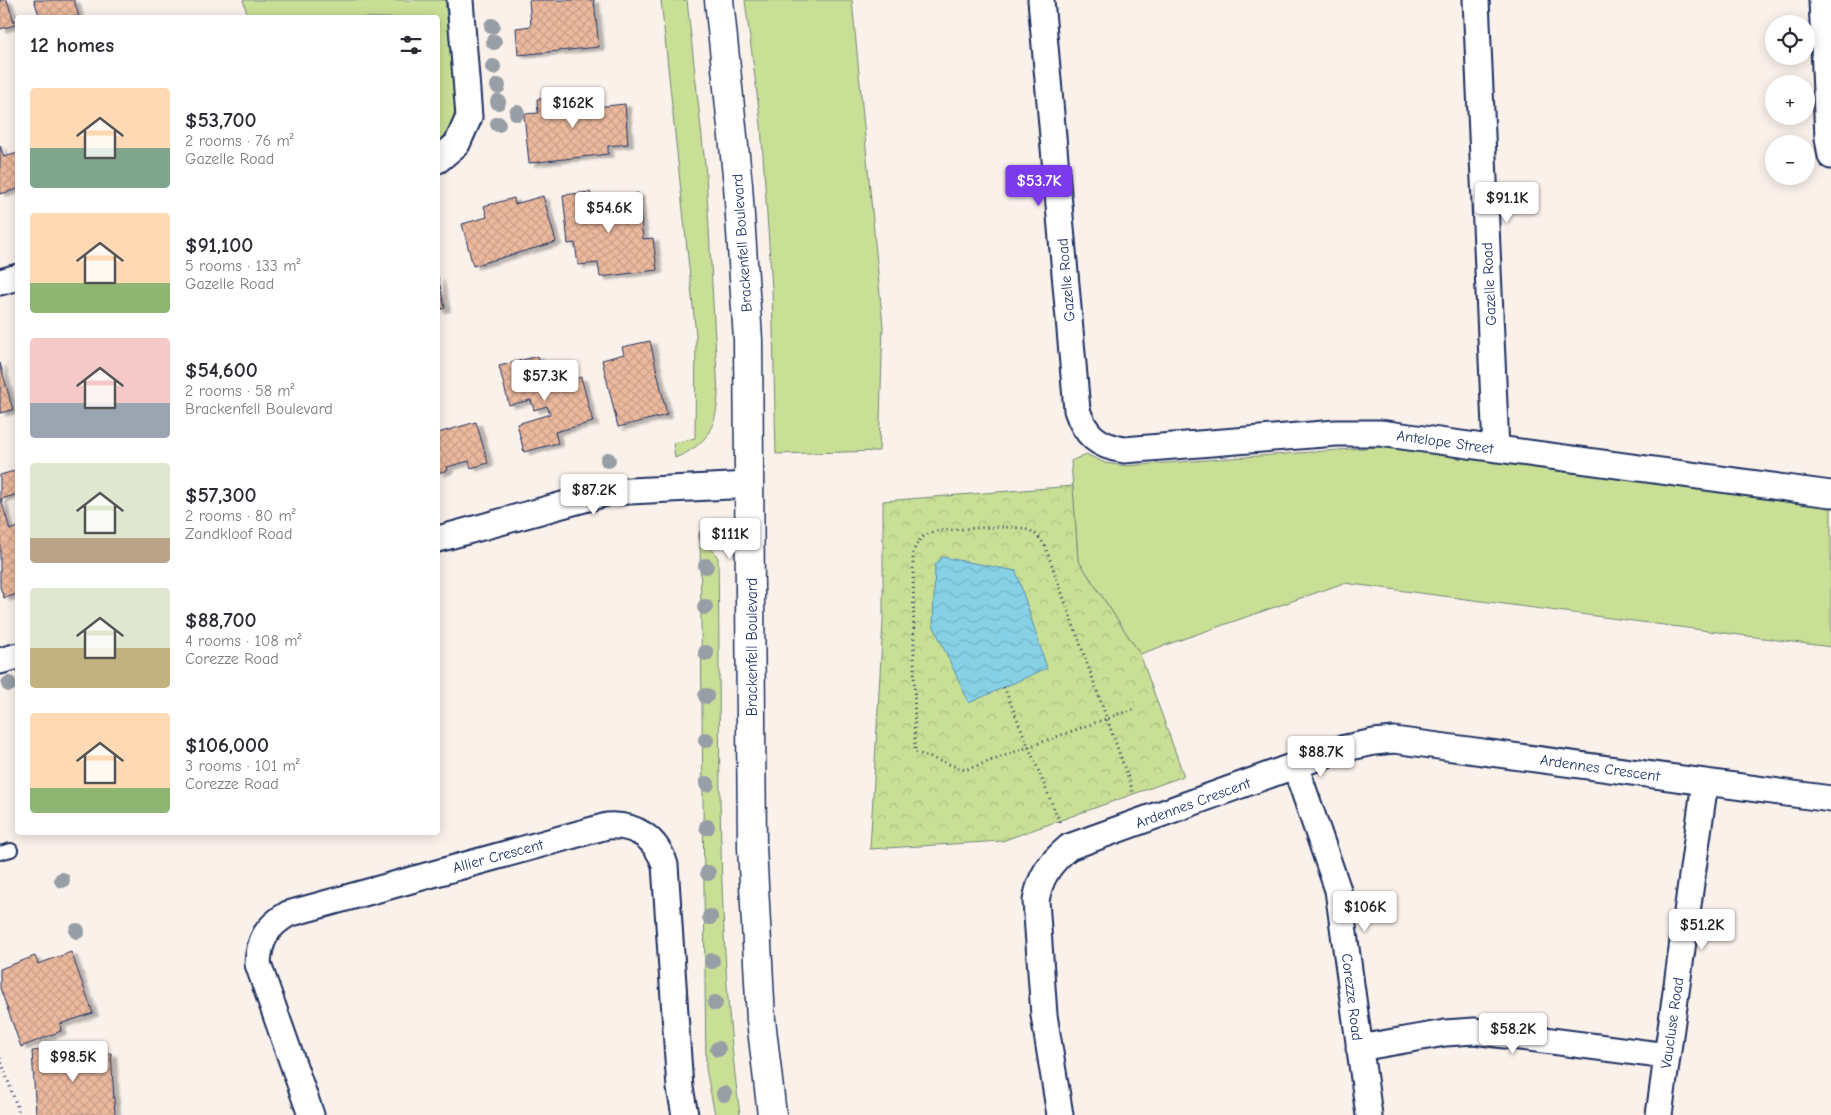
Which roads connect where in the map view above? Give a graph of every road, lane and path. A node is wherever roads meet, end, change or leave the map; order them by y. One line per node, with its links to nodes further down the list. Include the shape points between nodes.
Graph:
1 (460, 0): 7 (street, via 469,117 457,144)
2 (719, 0): 12 (street, Brackenfell Boulevard, via 739,194 748,340)
3 (1041, 0): 10 (street, Gazelle Road)
4 (1476, 0): 11 (street, Gazelle Road)
5 (1822, 0): 6 (street)
6 (1831, 156)
7 (440, 158)
8 (15, 278): 9 (street)
9 (0, 282)
10 (1077, 410): 11 (street, Antelope Street, via 1082,426 1091,436 1112,448 1124,450 1357,432)
11 (1496, 449): 13 (street, Antelope Street)
12 (750, 485): 14 (street, via 610,492); 32 (street, Brackenfell Boulevard, via 752,856 761,1020)
13 (1831, 494)
14 (440, 538)
15 (15, 657): 16 (street)
16 (0, 661)
17 (1004, 687): 20 (path)
18 (1133, 709): 19 (path)
19 (1107, 718): 20 (path); 20 (path, via 1040,539 1034,533 1018,528 936,531 923,536 913,553 915,752 965,770); 24 (path)
20 (1028, 747): 25 (path)
21 (1295, 766): 22 (street, Ardennes Crescent, via 1357,744 1394,740); 24 (street, Ardennes Crescent); 26 (street, Corezze Road, via 1338,890)
22 (1705, 782): 23 (street, Ardennes Crescent); 27 (street, Vaucluse Road)
23 (1831, 799)
24 (1144, 820): 25 (street, Ardennes Crescent)
25 (1069, 847): 33 (street, Ardennes Crescent, via 1046,868 1036,901 1044,1015)
26 (1359, 1048): 27 (street, via 1474,1031); 34 (street, Corezze Road)
27 (1667, 1056): 35 (street, Vaucluse Road)
28 (0, 1058): 29 (path)
29 (20, 1115)
30 (311, 1115): 31 (street, Allier Crescent, via 258,964 258,950 269,927 288,914 617,825 648,837 662,855 665,865 680,1088)
31 (685, 1115)
32 (772, 1115)
33 (1060, 1115)
34 (1369, 1115)
35 (1659, 1115)

